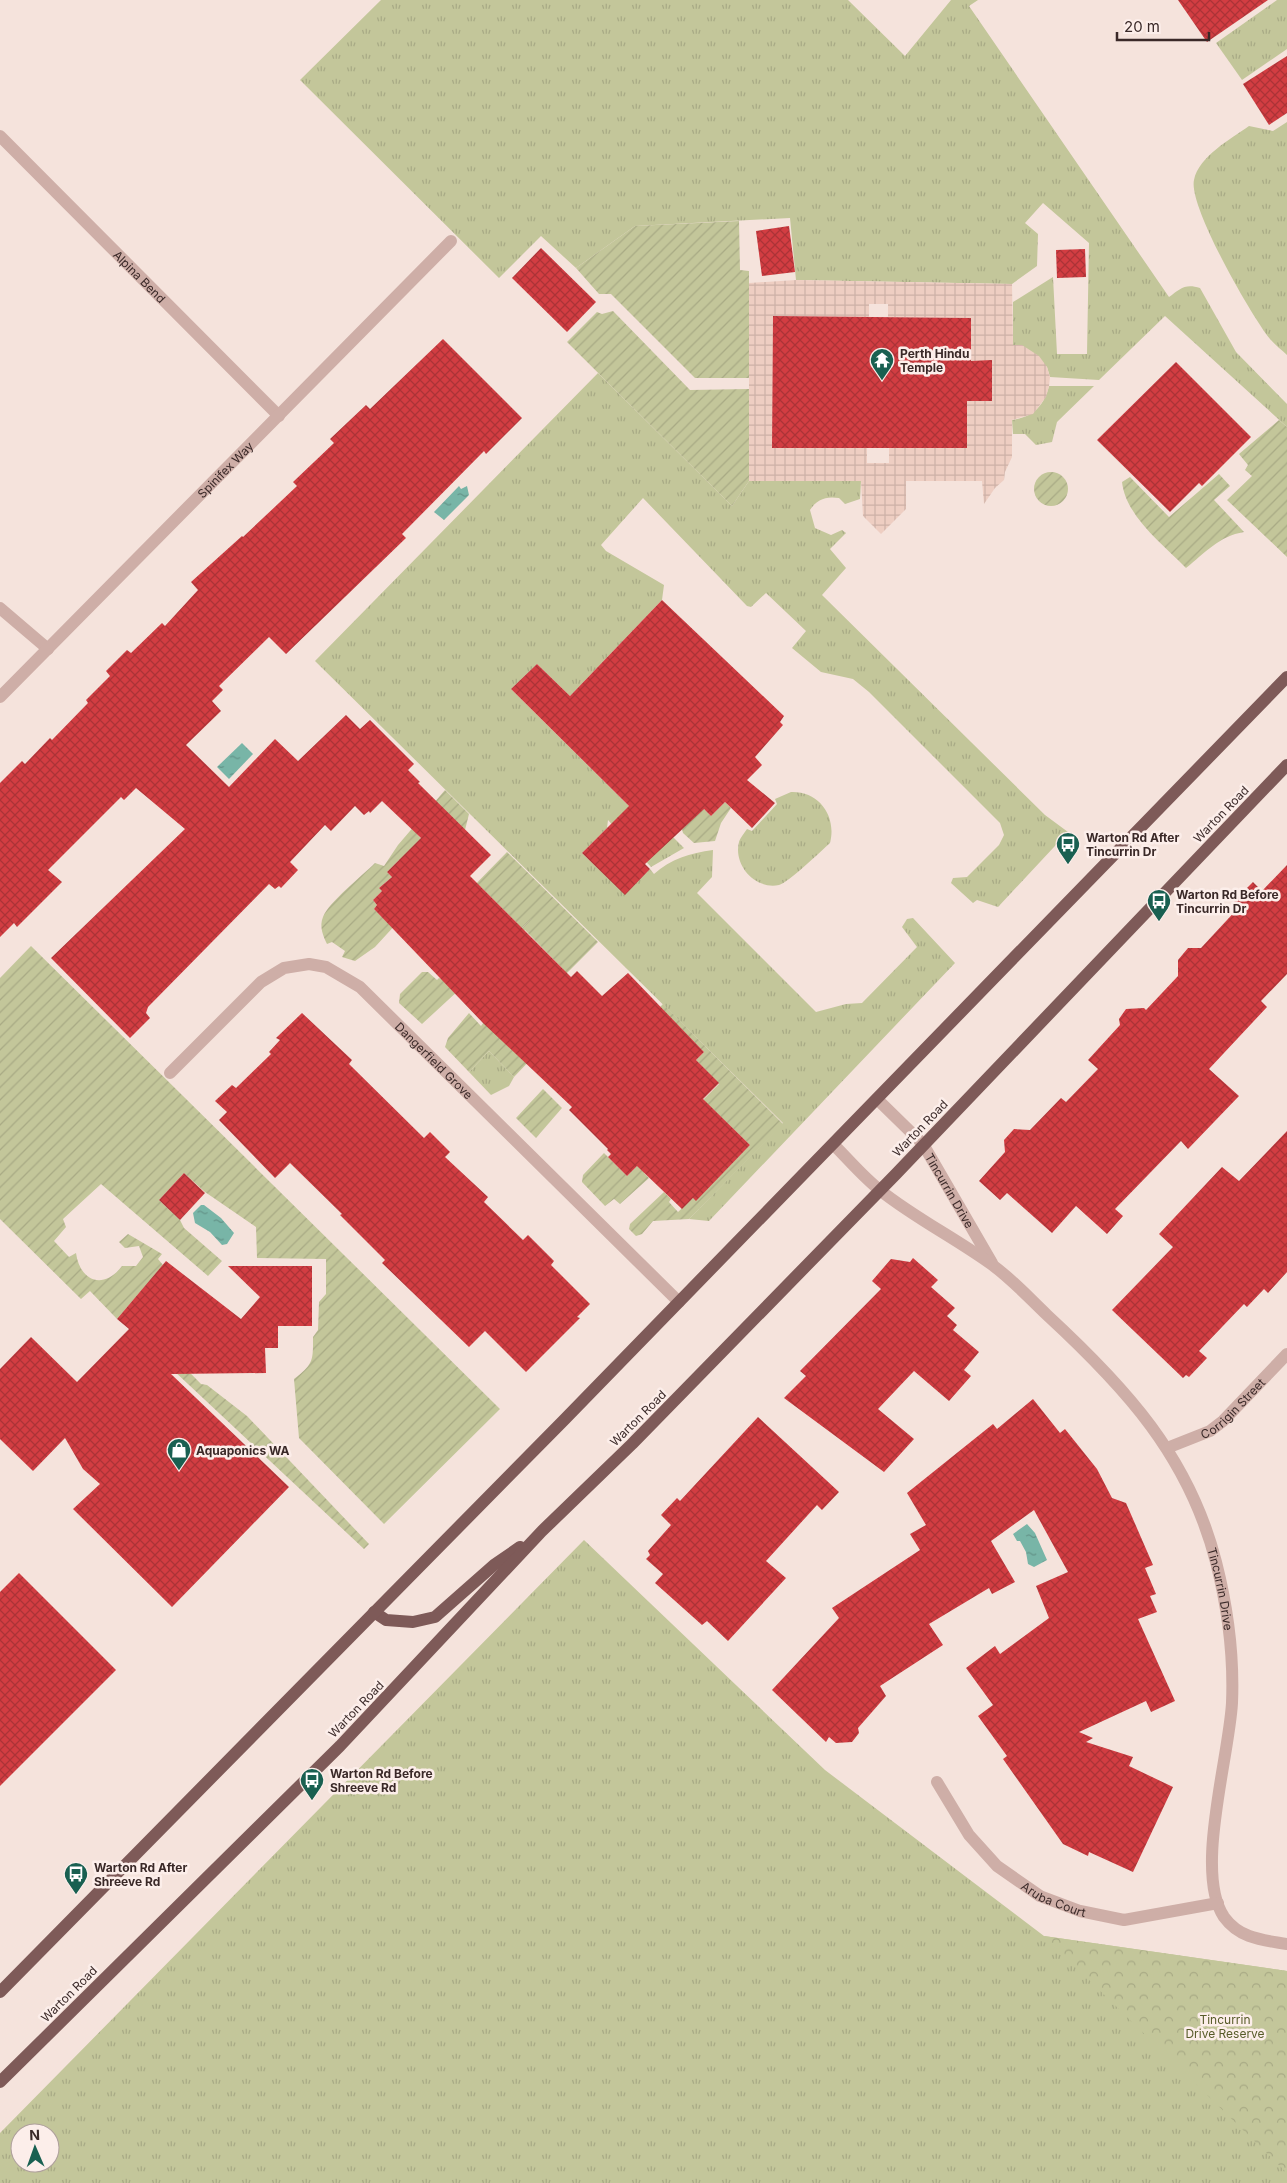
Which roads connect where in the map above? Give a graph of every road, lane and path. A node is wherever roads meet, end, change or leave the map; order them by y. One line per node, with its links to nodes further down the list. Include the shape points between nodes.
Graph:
1 (0, 136): 3 (street, Alpina Bend)
2 (451, 241): 3 (street, Spinifex Way)
3 (279, 416): 5 (street, Spinifex Way)
4 (0, 608): 5 (street)
5 (48, 649): 7 (street, Spinifex Way)
6 (1287, 677): 10 (main road)
7 (0, 697)
8 (1287, 765): 11 (main road, Warton Road)
9 (170, 1073): 15 (street, Dangerfield Grove, via 262,982 284,968 309,964 326,967 360,987)
10 (877, 1099): 11 (street, Tincurrin Drive); 12 (main road)
11 (923, 1144): 13 (main road, Warton Road); 14 (street, Tincurrin Drive)
12 (834, 1145): 13 (street, Tincurrin Drive); 15 (main road)
13 (879, 1190): 14 (street, Tincurrin Drive); 18 (main road, Warton Road, via 632,1444)
14 (993, 1265): 17 (street, Tincurrin Drive, via 1110,1375 1145,1415)
15 (679, 1302): 19 (main road)
16 (1287, 1354): 17 (street, Corrigin Street, via 1223,1421 1210,1431)
17 (1167, 1448): 21 (street, Tincurrin Drive, via 1194,1500 1216,1559 1230,1631 1230,1733 1210,1855 1212,1886)
18 (542, 1531): 19 (main road, via 494,1565 435,1617 413,1622 386,1620); 24 (main road, Warton Road, via 340,1746)
19 (374, 1612): 23 (main road)
20 (937, 1782): 21 (street, Aruba Court, via 969,1835 997,1866 1040,1896 1080,1912 1124,1920)
21 (1218, 1902): 22 (street, Tincurrin Drive, via 1224,1916 1250,1938)
22 (1287, 1944)
23 (0, 1992)
24 (1, 2079)

